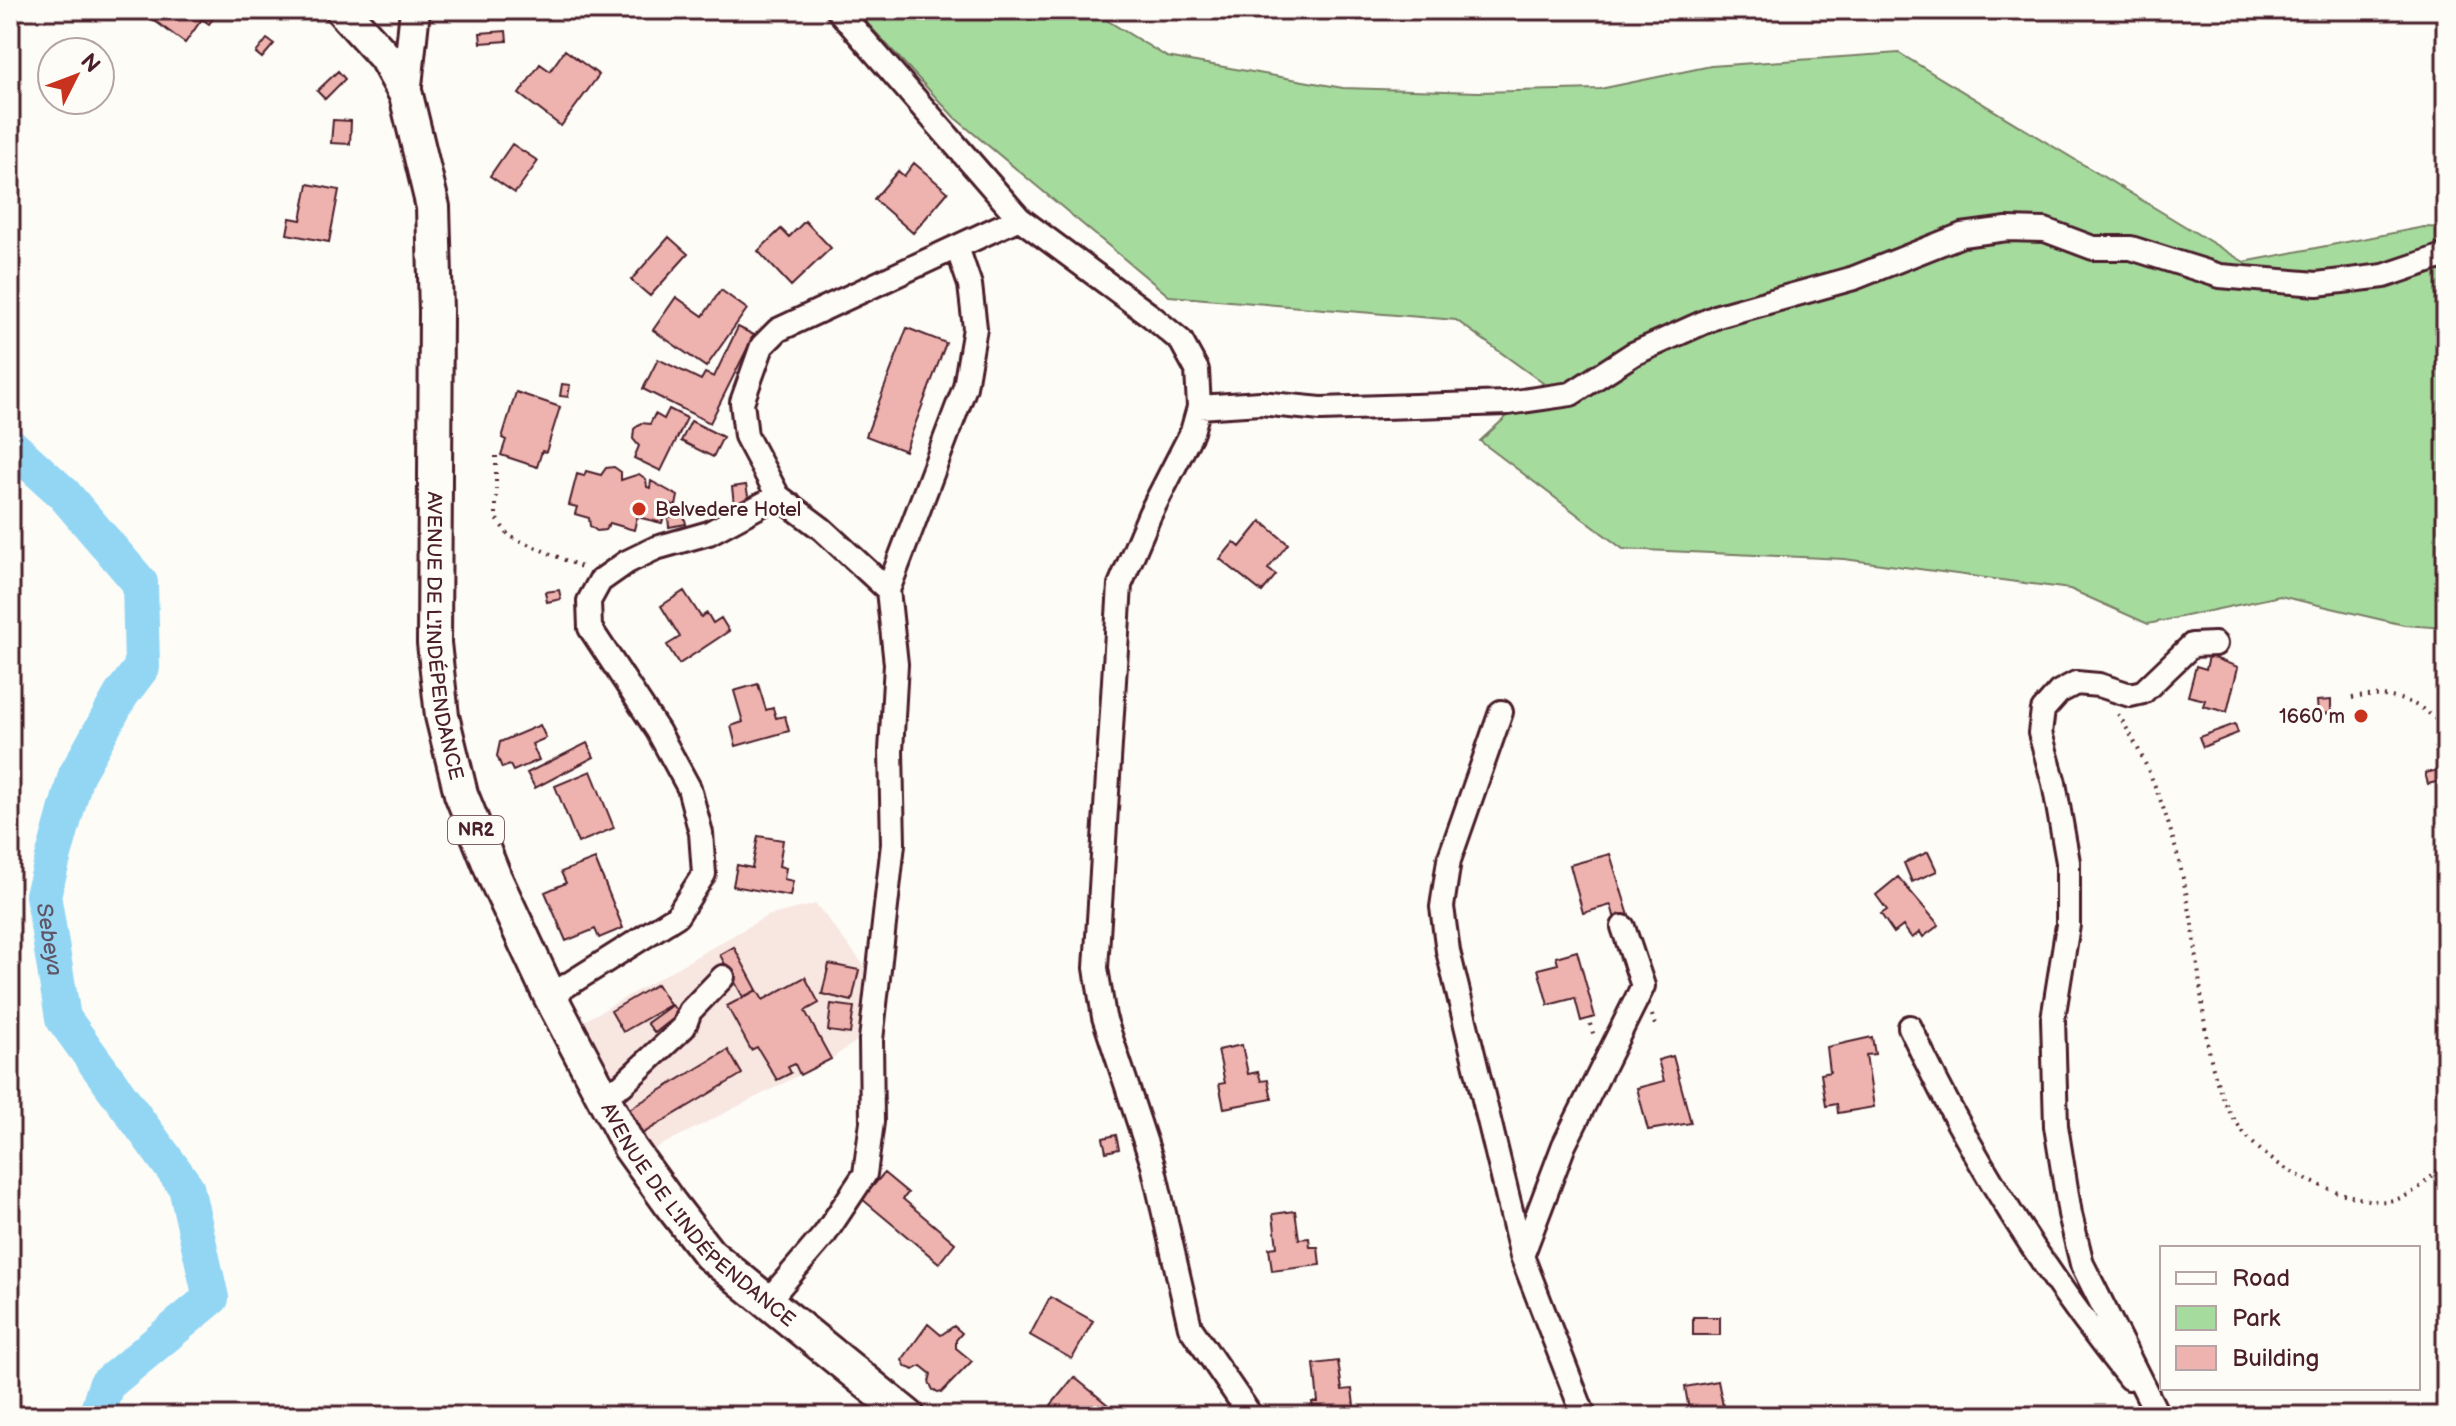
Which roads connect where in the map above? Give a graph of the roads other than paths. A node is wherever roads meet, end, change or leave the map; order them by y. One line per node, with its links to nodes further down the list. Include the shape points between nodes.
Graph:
1 (342, 10): 4 (highway, AVENUE DE L'INDÉPENDANCE / NR2, via 385,57)
2 (415, 10): 4 (main road)
3 (838, 10): 5 (street)
4 (406, 95): 15 (highway, AVENUE DE L'INDÉPENDANCE / NR2, via 433,207 434,643 442,716 461,794)
5 (1019, 218): 6 (street); 8 (street, via 1181,341 1197,370)
6 (958, 250): 9 (street, via 817,309 778,330 762,346 742,402 746,436); 10 (street, via 970,285 975,328 965,387)
7 (2446, 255): 8 (street, via 2384,276 2317,284 2220,276 2131,248 2093,248 2045,230 1992,231 1962,235 1854,278 1718,316 1633,354 1571,394 1508,403)
8 (1199, 407): 22 (street, via 1120,585 1096,968 1104,1017 1153,1165 1190,1327)
9 (778, 496): 10 (street); 15 (street, via 709,533 627,562 600,581 589,601 590,628 689,788 701,833 704,874 677,916)
10 (888, 590): 19 (street, via 896,664 893,844 871,1040 872,1122 865,1174 825,1234)
11 (2215, 644): 20 (street, via 2192,645 2143,692 2130,695 2076,683 2043,710 2040,733 2068,862 2068,925 2053,1019 2056,1126 2082,1264)
12 (1501, 712): 18 (street, via 1449,860 1442,907)
13 (1623, 927): 18 (street, via 1643,986 1564,1145)
14 (723, 977): 17 (street, via 690,1011 684,1027 622,1085)
15 (550, 996): 17 (highway, AVENUE DE L'INDÉPENDANCE / NR2)
16 (1910, 1027): 20 (street, via 2002,1200 2091,1331)
17 (602, 1095): 19 (highway, AVENUE DE L'INDÉPENDANCE / NR2, via 630,1148 709,1254)
18 (1522, 1256): 23 (street)
19 (766, 1303): 21 (highway, AVENUE DE L'INDÉPENDANCE / NR2)
20 (2159, 1415)
21 (908, 1416)
22 (1251, 1416)
23 (1584, 1416)

